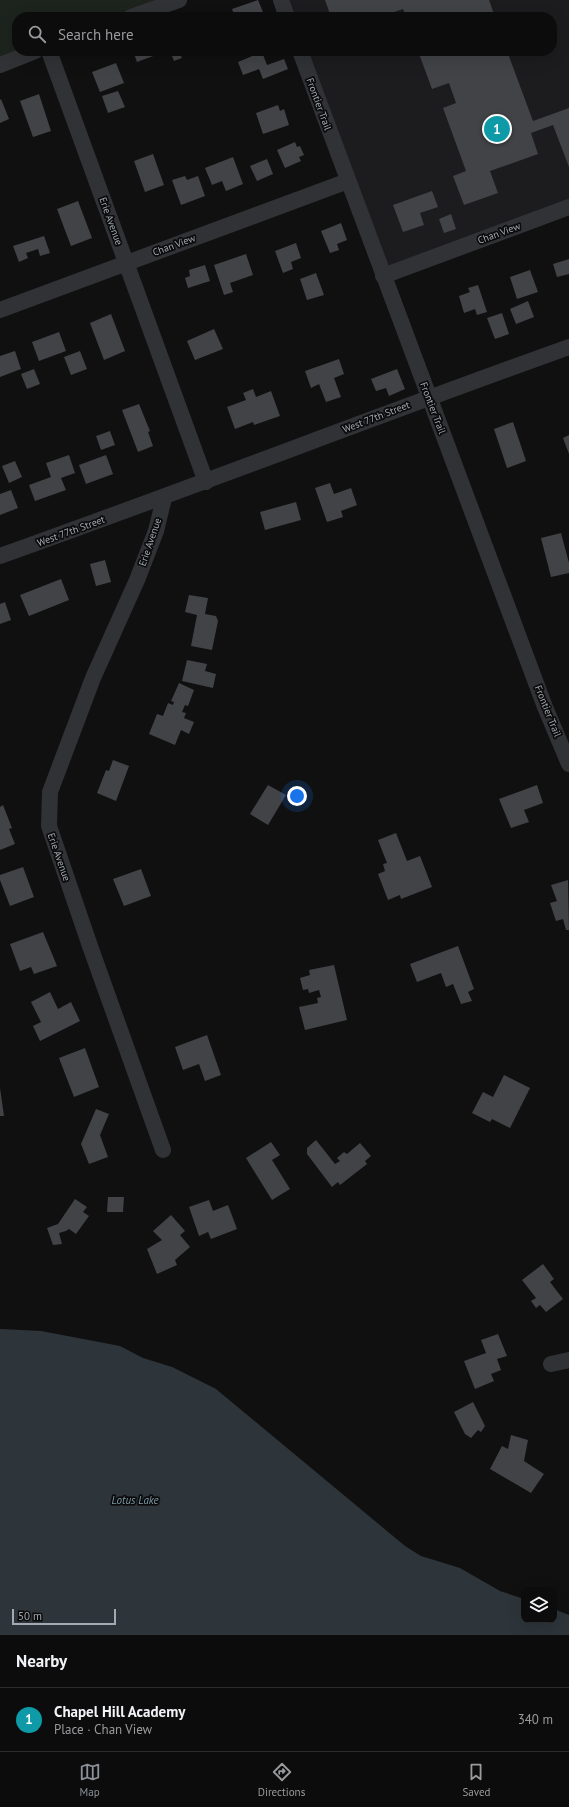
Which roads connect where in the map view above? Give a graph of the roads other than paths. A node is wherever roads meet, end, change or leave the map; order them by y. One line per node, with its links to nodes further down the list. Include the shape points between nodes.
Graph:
1 (179, 0): 3 (street)
2 (281, 0): 4 (street)
3 (145, 12)
4 (285, 12)
5 (22, 56): 8 (street)
6 (51, 56): 11 (street, Erie Avenue)
7 (302, 56): 9 (street, Frontier Trail)
8 (0, 65)
9 (348, 181): 11 (street, Chan View); 12 (street, Frontier Trail)
10 (569, 207): 12 (street, Chan View)
11 (126, 263): 13 (street, Chan View); 16 (street, Erie Avenue)
12 (383, 276): 15 (street, Frontier Trail)
13 (0, 310)
14 (569, 347): 15 (street, West 77th Street)
15 (428, 397): 16 (street, West 77th Street); 19 (street, Frontier Trail)
16 (206, 482): 17 (street, West 77th Street)
17 (164, 498): 18 (street, West 77th Street); 20 (street, Erie Avenue, via 150,545 93,678 50,792 49,826)
18 (0, 556)
19 (569, 764)
20 (163, 1150)
21 (569, 1360): 22 (street)
22 (551, 1364)

